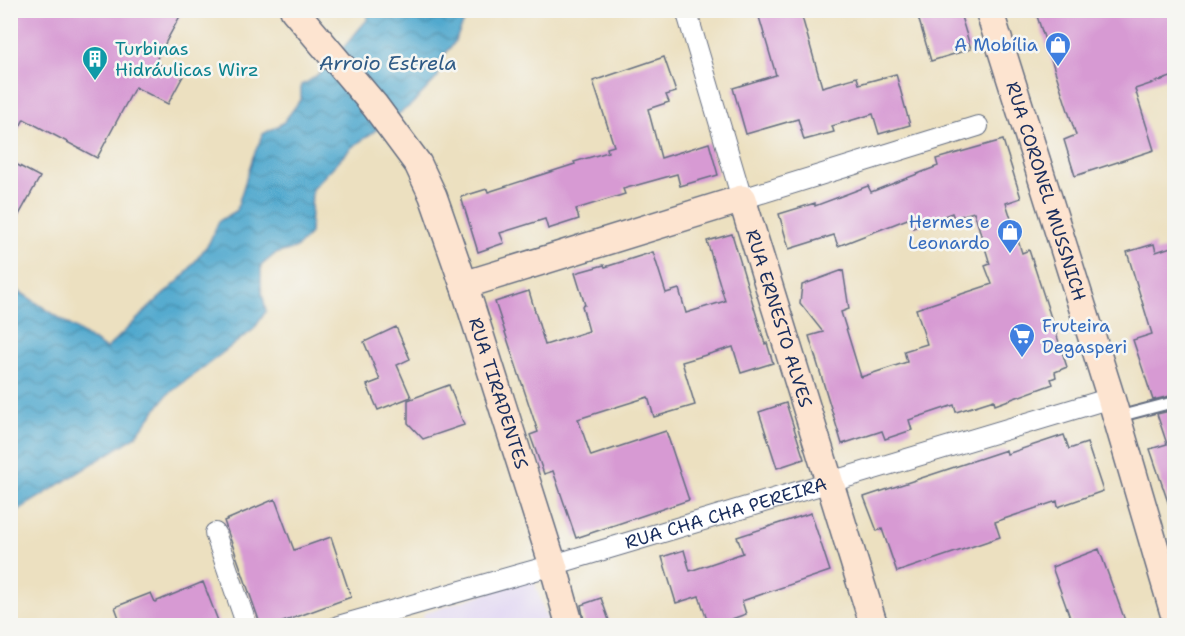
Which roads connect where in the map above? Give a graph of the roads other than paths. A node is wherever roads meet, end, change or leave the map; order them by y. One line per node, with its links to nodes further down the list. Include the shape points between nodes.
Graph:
1 (686, 10): 5 (street, RUA ERNESTO ALVES)
2 (989, 10): 8 (street, RUA CORONEL MUSSNICH)
3 (297, 13): 6 (street, RUA TIRADENTES, via 418,164)
4 (978, 126): 5 (street)
5 (742, 199): 6 (street); 9 (street, RUA ERNESTO ALVES)
6 (464, 285): 11 (street, RUA TIRADENTES)
7 (1174, 402): 8 (lane)
8 (1114, 408): 9 (street, RUA CHA CHA PEREIRA); 12 (street, RUA CORONEL MUSSNICH)
9 (830, 481): 11 (street, RUA CHA CHA PEREIRA); 16 (street, RUA ERNESTO ALVES)
10 (215, 533): 13 (street)
11 (553, 565): 14 (street, RUA CHA CHA PEREIRA); 15 (street, RUA TIRADENTES)
12 (1174, 613)
13 (247, 626)
14 (338, 626)
15 (570, 626)
16 (874, 626)

